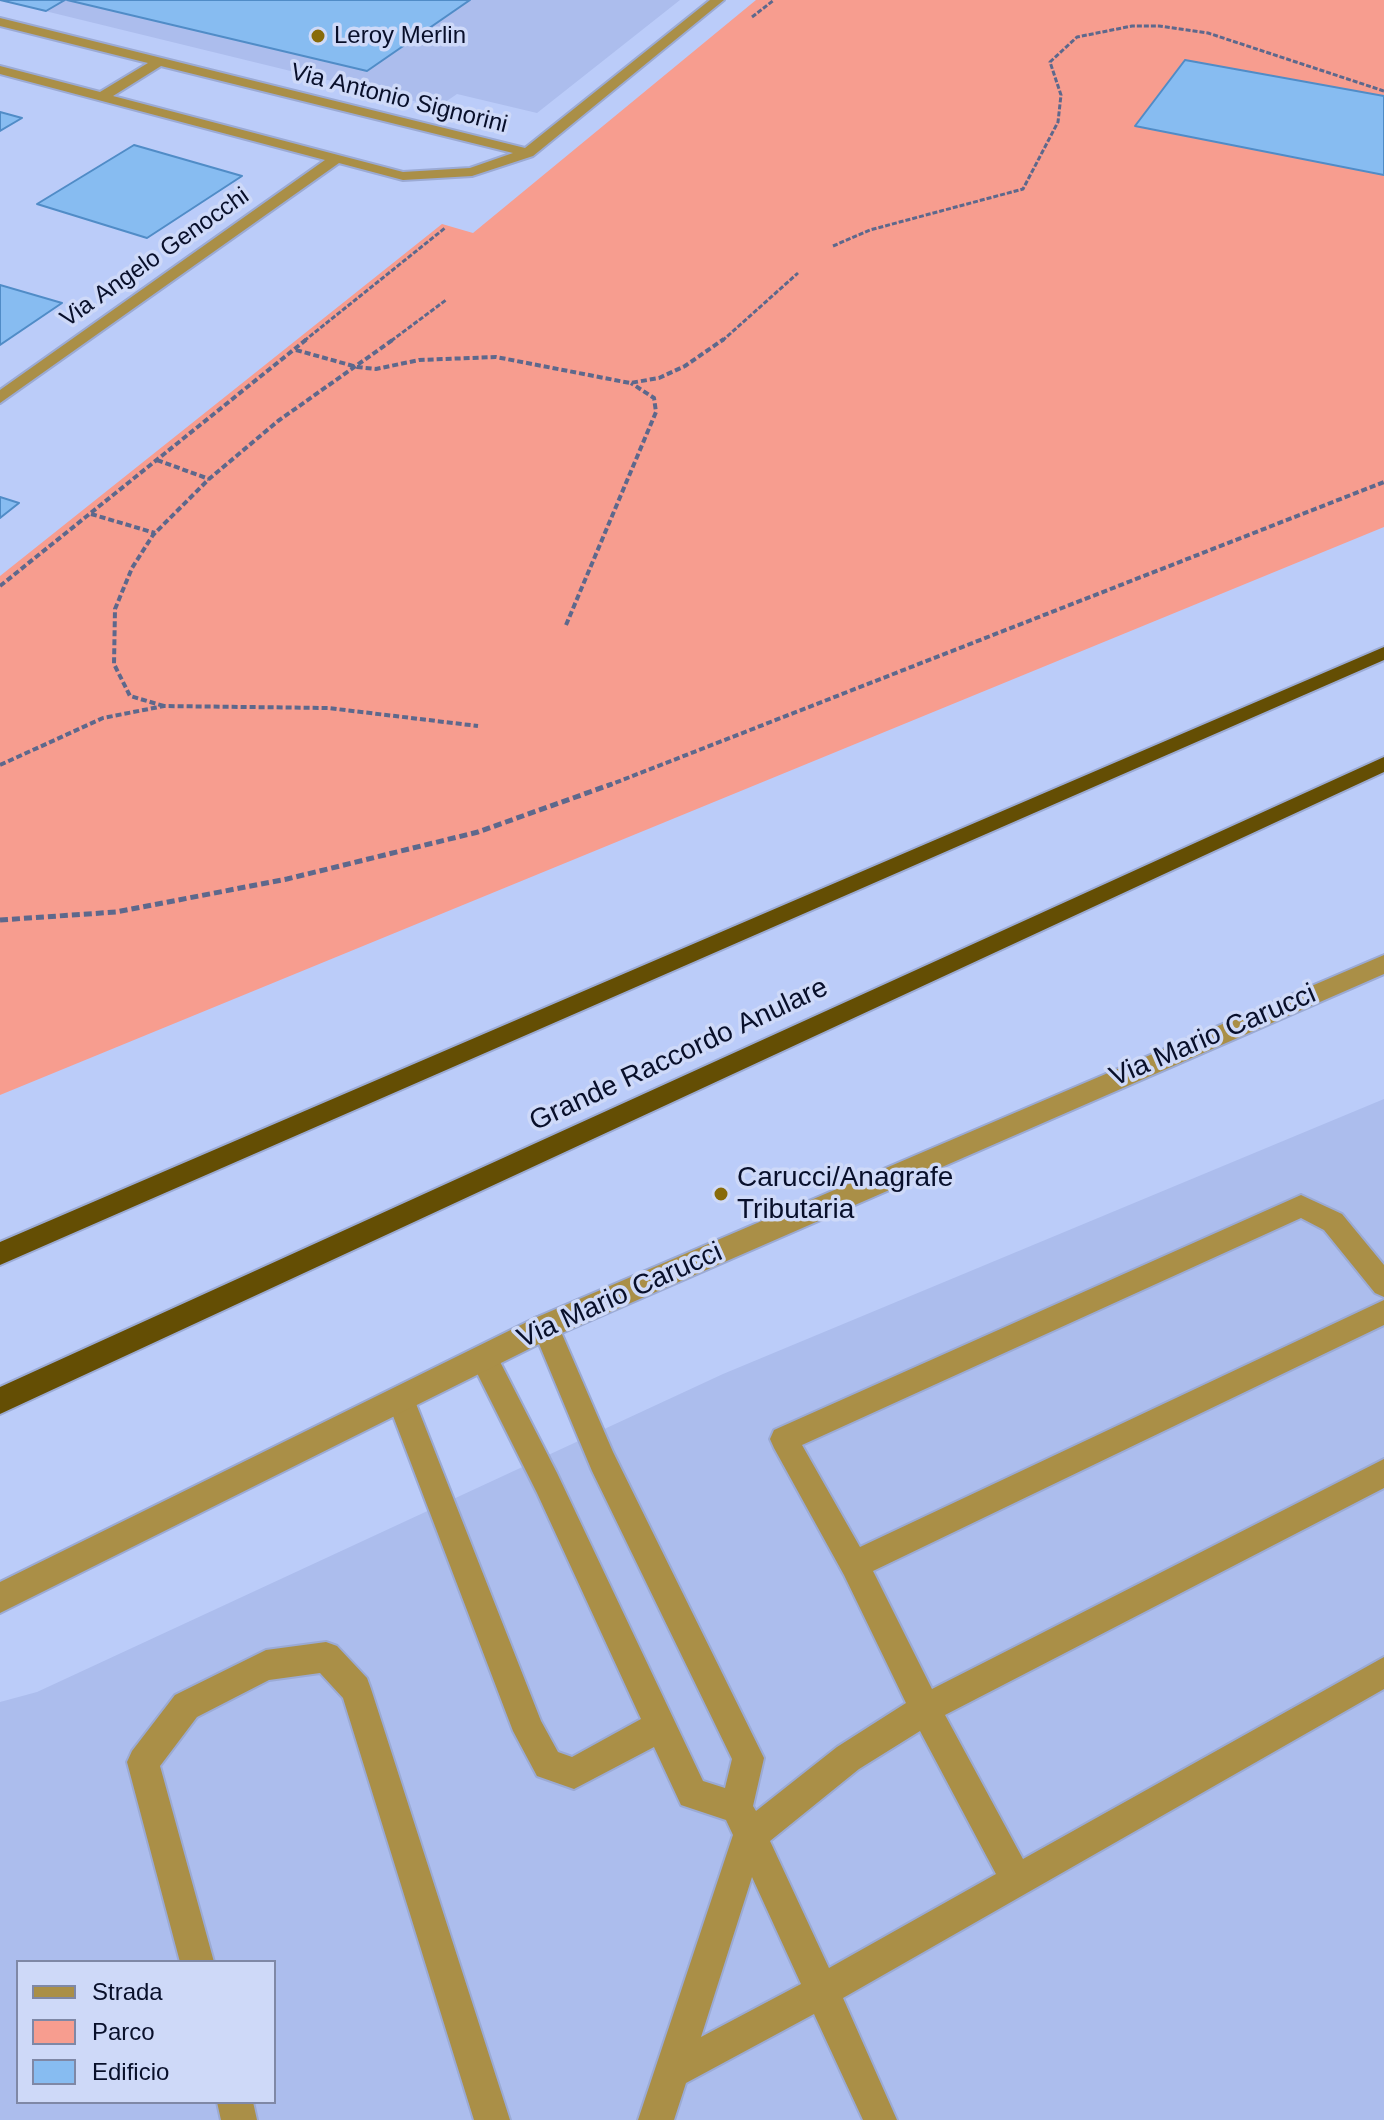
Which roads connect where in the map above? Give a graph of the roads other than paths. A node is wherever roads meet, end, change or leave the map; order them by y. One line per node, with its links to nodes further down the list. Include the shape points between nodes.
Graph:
1 (718, 0): 6 (street)
2 (0, 22): 3 (street, Via Antonio Signorini)
3 (158, 62): 5 (street); 6 (street, Via Antonio Signorini)
4 (0, 70): 5 (street, Via Antonio Signorini)
5 (101, 97): 7 (street, Via Antonio Signorini)
6 (528, 153): 7 (street, Via Antonio Signorini, via 472,172 403,176)
7 (337, 158): 8 (street, Via Angelo Genocchi)
8 (0, 398)
9 (1384, 653): 12 (highway)
10 (1384, 764): 18 (highway, Grande Raccordo Anulare)
11 (1384, 964): 15 (street, Via Mario Carucci)
12 (0, 1254)
13 (1384, 1285): 20 (street, via 1333,1222 1301,1206 784,1439)
14 (1384, 1312): 20 (street)
15 (545, 1327): 16 (street, Via Mario Carucci); 25 (street, via 602,1461 748,1758)
16 (484, 1359): 17 (street, Via Mario Carucci); 24 (street)
17 (401, 1400): 21 (street, Via Mario Carucci); 24 (street, via 529,1731 548,1765 574,1773)
18 (0, 1401)
19 (1384, 1473): 23 (street)
20 (854, 1565): 23 (street)
21 (0, 1598)
22 (1384, 1672): 26 (street)
23 (925, 1709): 25 (street); 26 (street)
24 (660, 1726): 25 (street, via 692,1794)
25 (743, 1822): 28 (street); 29 (street)
26 (1016, 1879): 28 (street)
27 (196, 1960): 32 (street, via 143,1762 186,1706 266,1665 326,1657 356,1689)
28 (820, 1992): 29 (street); 30 (street)
29 (673, 2071): 31 (street)
30 (880, 2118)
31 (658, 2119)
32 (492, 2120)

